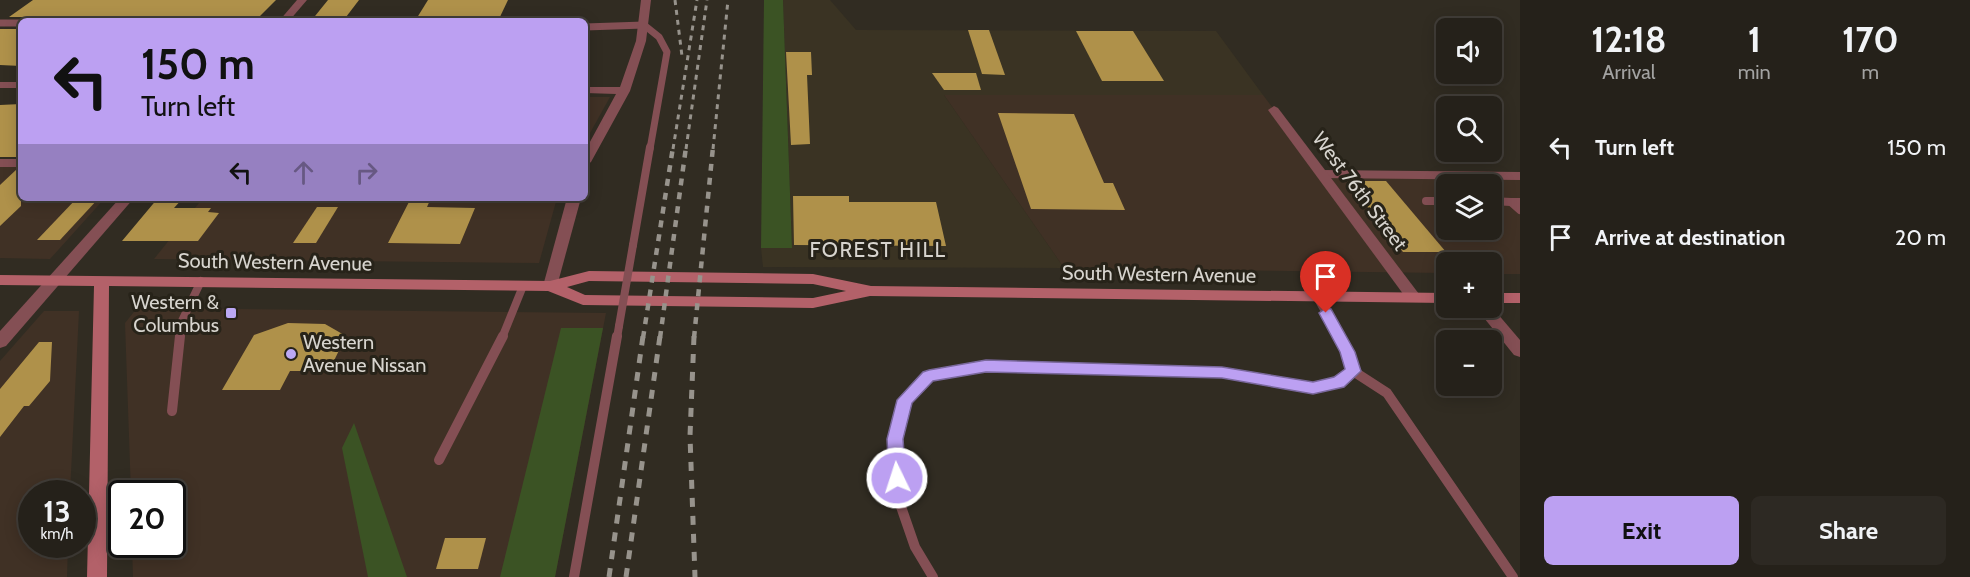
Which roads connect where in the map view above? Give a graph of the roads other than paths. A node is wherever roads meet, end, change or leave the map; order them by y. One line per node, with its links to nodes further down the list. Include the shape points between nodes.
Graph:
1 (302, 0): 3 (street)
2 (646, 0): 6 (street)
3 (287, 18)
4 (0, 23): 5 (lane)
5 (18, 23)
6 (644, 24): 7 (lane); 11 (street); 43 (lane, bridge, via 659,37 667,52)
7 (588, 27)
8 (0, 85): 9 (street)
9 (18, 85)
10 (588, 90): 11 (street)
11 (624, 91): 13 (street)
12 (1274, 110): 16 (street, West 76th Street)
13 (588, 157)
14 (0, 163): 15 (lane)
15 (18, 163)
16 (1322, 174): 17 (lane); 32 (street, West 76th Street)
17 (1520, 176)
18 (124, 201): 25 (street)
19 (572, 201): 29 (street)
20 (1426, 201): 21 (lane)
21 (1436, 201)
22 (1516, 202): 23 (lane)
23 (1520, 210)
24 (0, 280): 25 (main road, South Western Avenue)
25 (55, 280): 26 (main road, South Western Avenue); 37 (street)
26 (102, 281): 27 (main road, South Western Avenue); 42 (main road)
27 (201, 281): 28 (main road, South Western Avenue); 40 (lane, via 180,323)
28 (523, 286): 29 (main road, South Western Avenue); 41 (lane, via 512,319)
29 (550, 286): 30 (main road, South Western Avenue, via 589,276 813,279); 30 (main road, South Western Avenue, via 583,300 763,303 813,303)
30 (871, 291): 31 (main road, South Western Avenue)
31 (1317, 297): 32 (main road, South Western Avenue); 39 (lane, via 1348,352)
32 (1414, 298): 33 (main road, South Western Avenue)
33 (1436, 298)
34 (1502, 298): 35 (main road)
35 (1520, 298)
36 (1492, 318): 38 (street)
37 (0, 342)
38 (1520, 351)
39 (1353, 371): 44 (lane, via 1338,382 1313,388 1222,372 986,366 929,376 905,400 895,439 898,498 915,547); 45 (lane, via 1387,393)
40 (172, 411)
41 (439, 460)
42 (98, 577)
43 (574, 577)
44 (933, 577)
45 (1513, 577)

